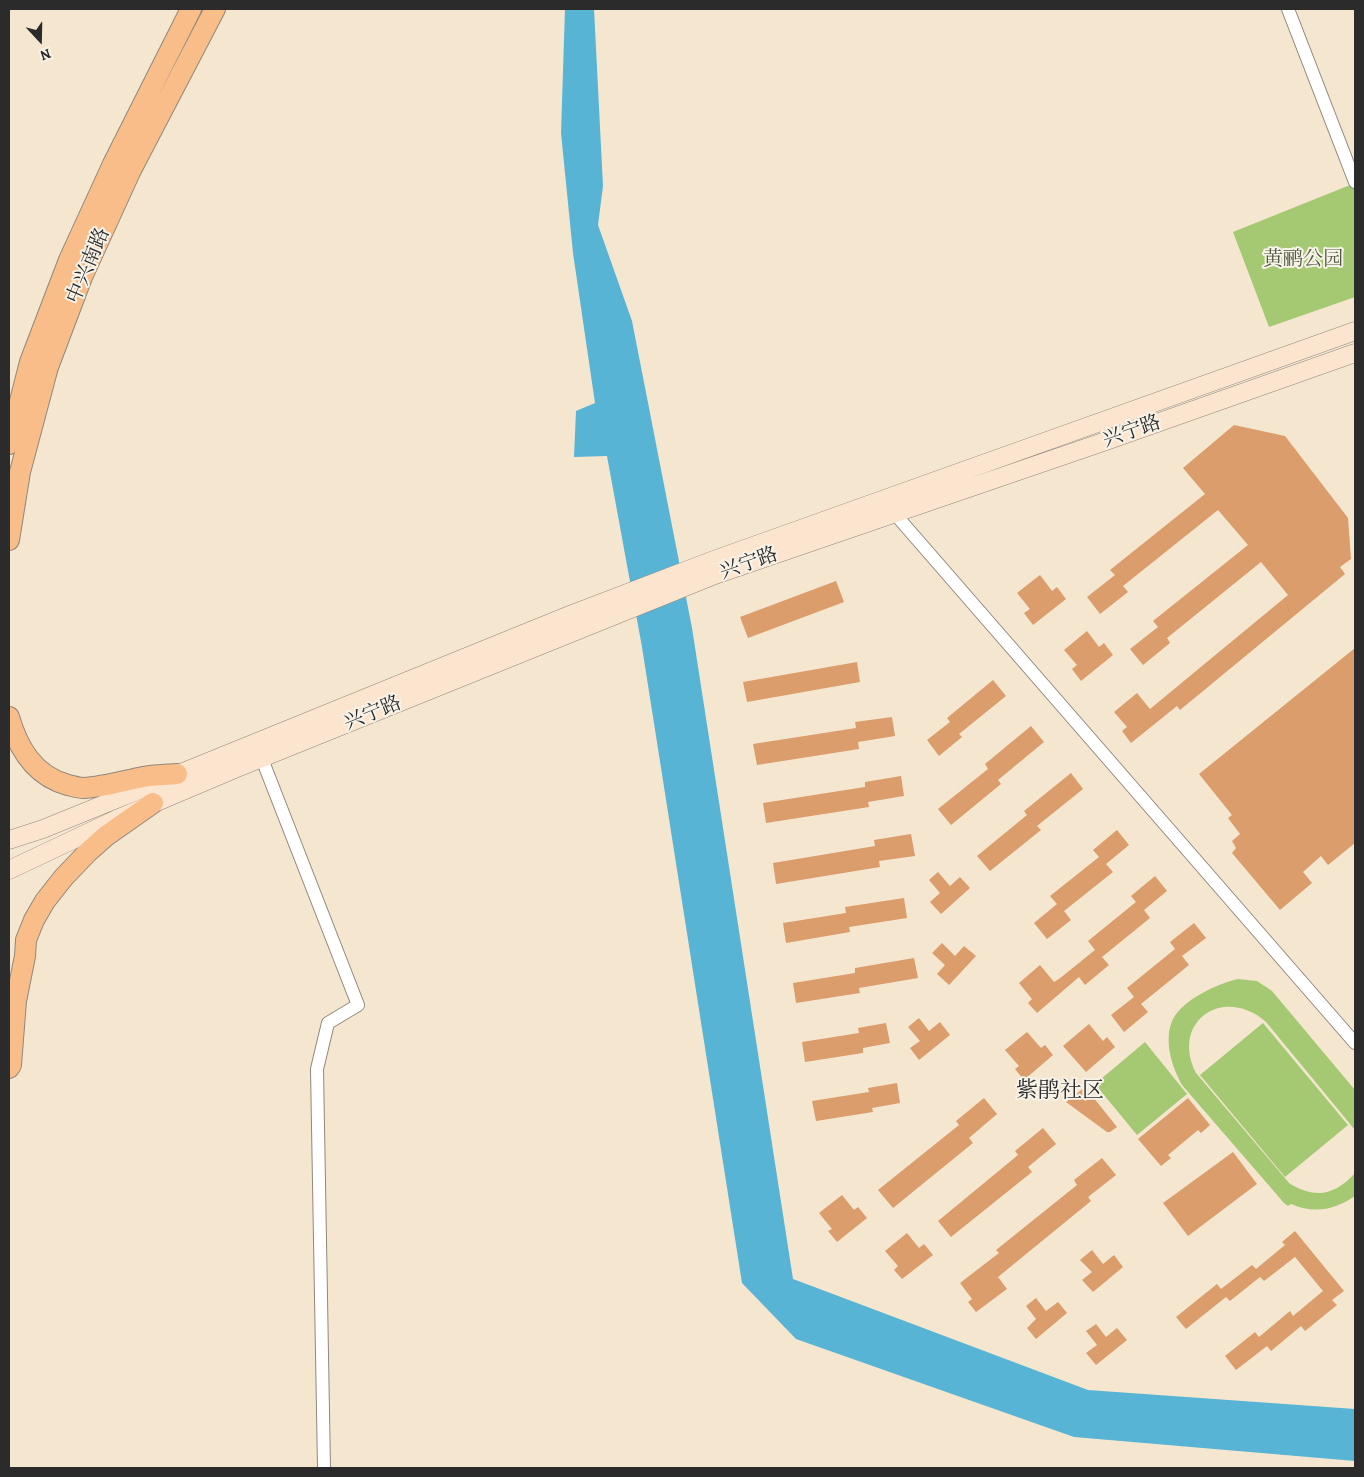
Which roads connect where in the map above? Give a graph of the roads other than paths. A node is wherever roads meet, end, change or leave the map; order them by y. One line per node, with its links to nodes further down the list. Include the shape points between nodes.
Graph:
1 (191, 9): 7 (main road, 中兴南路, via 69,260)
2 (215, 9): 7 (main road, 中兴南路, via 130,172)
3 (1288, 9): 4 (street)
4 (1355, 182)
5 (1355, 331): 11 (main road, 兴宁路)
6 (1355, 353): 9 (main road, 兴宁路)
7 (39, 365): 8 (main road, 中兴南路); 10 (main road, 中兴南路)
8 (9, 444)
9 (895, 514): 11 (main road, 兴宁路); 19 (street)
10 (9, 540)
11 (713, 568): 12 (main road, 兴宁路)
12 (569, 625): 14 (main road, 兴宁路); 15 (main road, 兴宁路)
13 (9, 717): 15 (main road, 兴宁路, via 14,736 27,759 56,782 81,788)
14 (262, 759): 16 (main road, 兴宁路); 21 (street, via 358,1006 328,1023 317,1069)
15 (177, 774): 17 (main road, 兴宁路)
16 (153, 804): 18 (main road, 兴宁路); 20 (main road, 兴宁路, via 88,852 64,877 34,920 26,940)
17 (9, 840)
18 (9, 870)
19 (1355, 1043)
20 (9, 1068)
21 (324, 1468)

